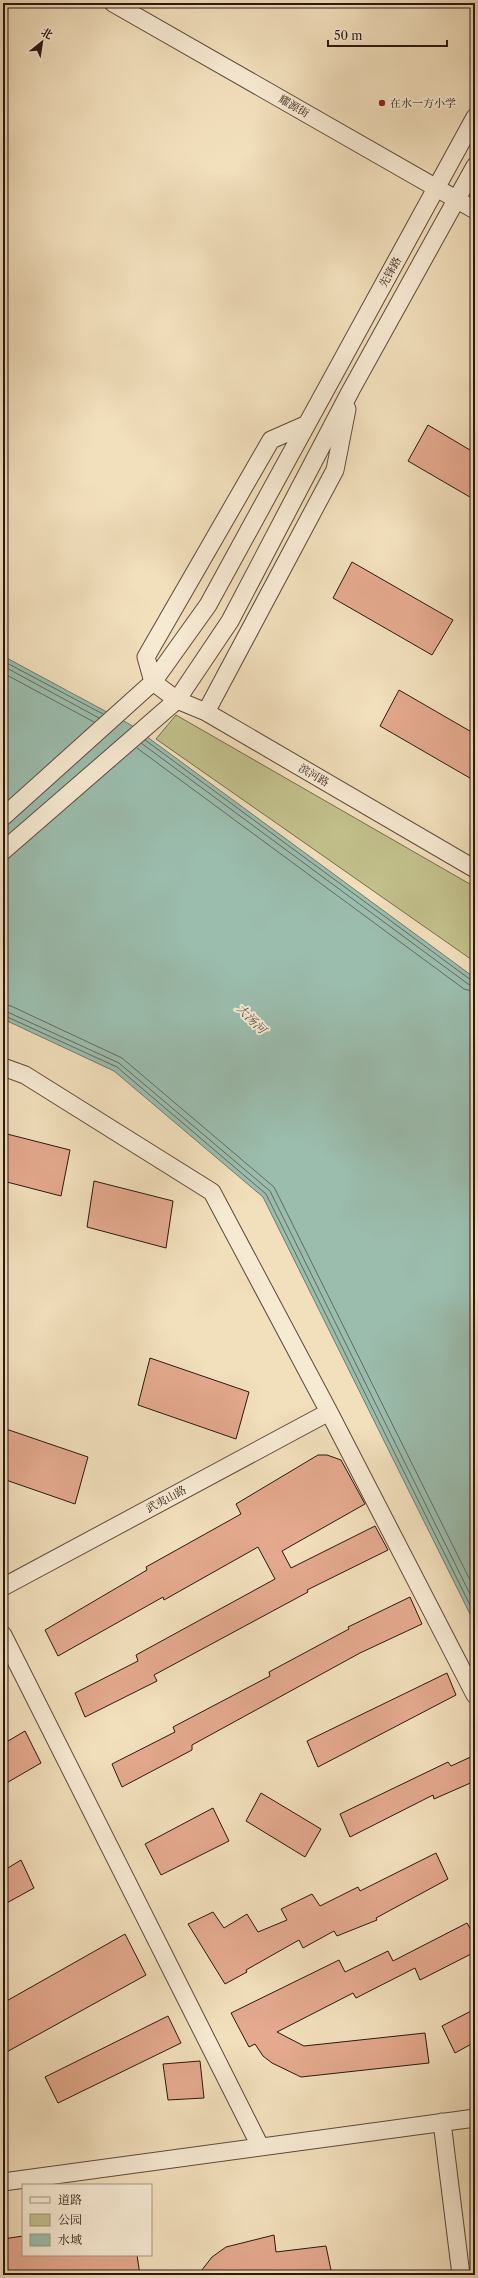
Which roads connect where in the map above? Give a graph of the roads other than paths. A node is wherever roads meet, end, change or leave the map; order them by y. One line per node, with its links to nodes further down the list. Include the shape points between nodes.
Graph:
1 (113, 3): 4 (street, 耀源街)
2 (475, 118): 4 (street, 先锋路)
3 (475, 166): 5 (street)
4 (437, 188): 5 (street, 耀源街); 8 (street, 先锋路)
5 (458, 200): 6 (street, 耀源街); 7 (street)
6 (475, 210)
7 (351, 390): 10 (street, via 230,621); 11 (street, via 335,470)
8 (305, 426): 9 (street, 先锋路, via 208,605); 9 (street, via 271,440 146,657)
9 (153, 682): 10 (street, 滨河路); 12 (street, 先锋路)
10 (176, 700): 11 (street, 滨河路); 13 (street)
11 (206, 712): 14 (street, 滨河路)
12 (3, 816)
13 (3, 851)
14 (475, 869)
15 (3, 1067): 16 (street, via 25,1075 212,1192)
16 (329, 1412): 17 (street, 武夷山路); 19 (street)
17 (3, 1587)
18 (3, 1636): 22 (street)
19 (475, 1695)
20 (475, 2118): 21 (street)
21 (442, 2122): 22 (street); 24 (street)
22 (260, 2146): 23 (street)
23 (3, 2182)
24 (461, 2275)

